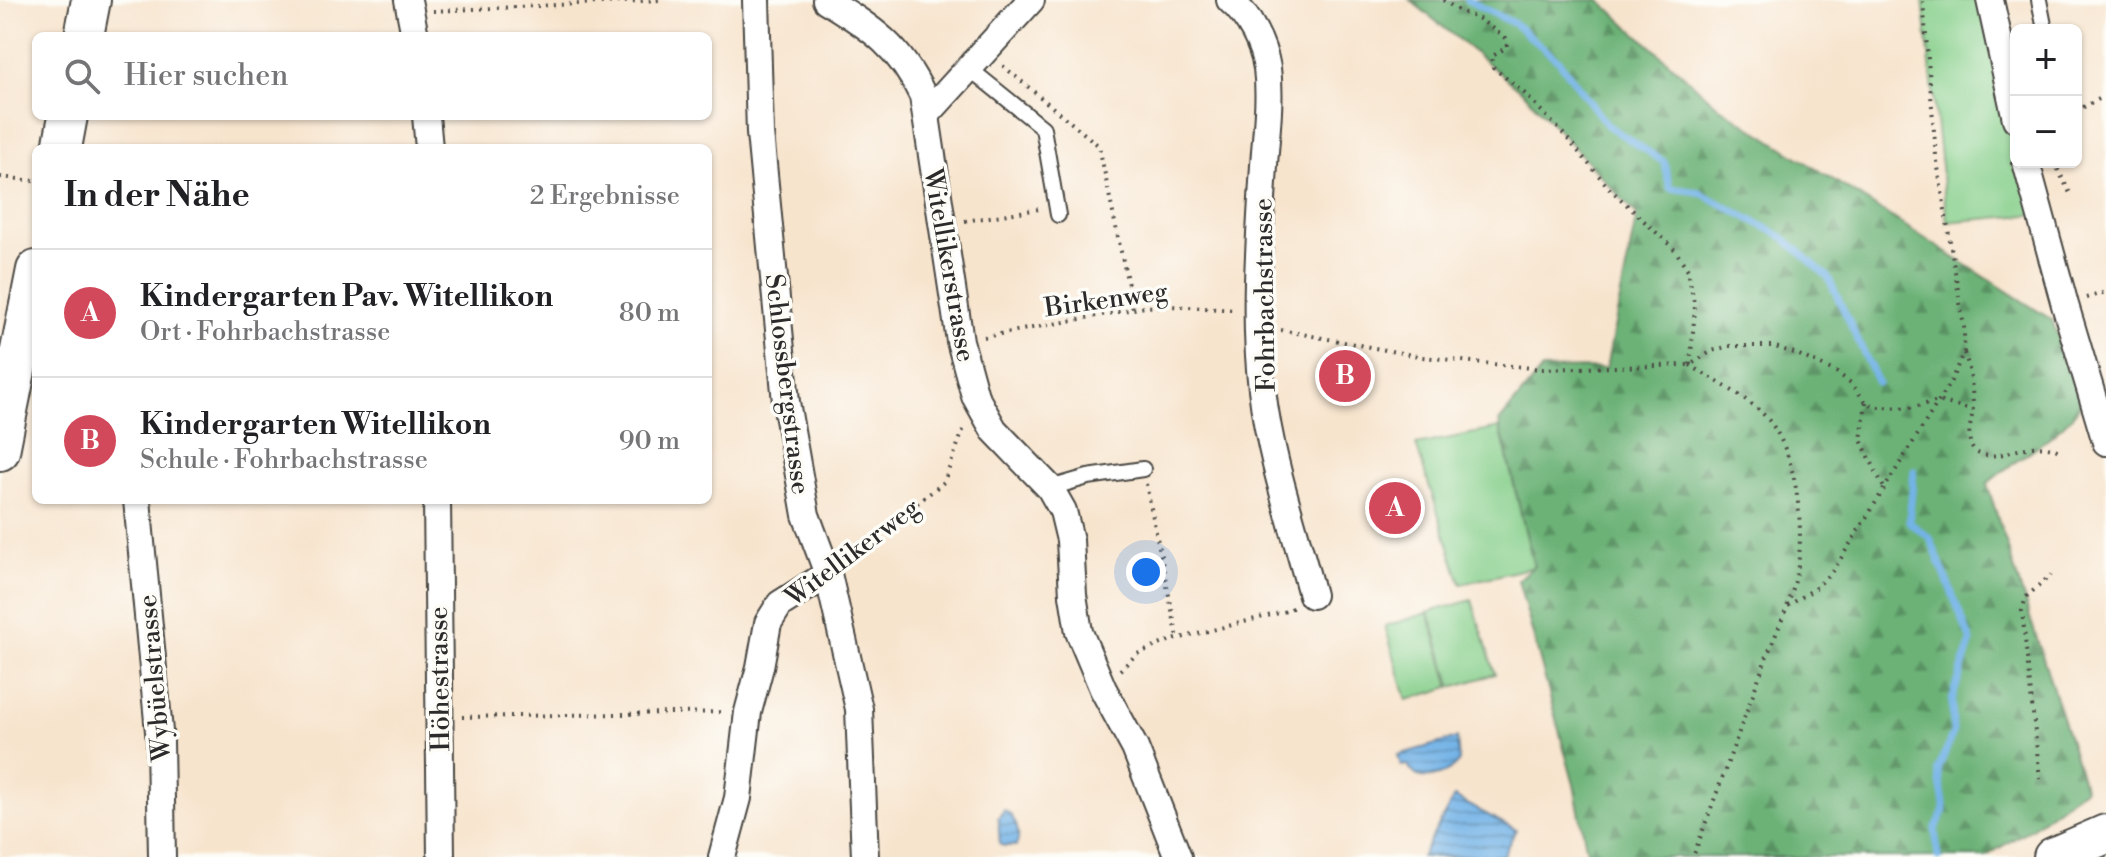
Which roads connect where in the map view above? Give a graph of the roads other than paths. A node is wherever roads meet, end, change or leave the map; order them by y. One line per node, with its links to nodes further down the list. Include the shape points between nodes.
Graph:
1 (91, 0): 9 (main road)
2 (756, 0): 27 (street, Schlossbergstrasse, via 760,133 786,402 806,515)
3 (826, 0): 12 (street, Witellikerstrasse, via 893,48 910,69)
4 (1031, 0): 10 (street)
5 (1230, 0): 28 (street, Fohrbachstrasse, via 1256,33 1267,66 1260,235 1262,389 1277,468)
6 (1990, 0): 11 (street)
7 (2039, 0): 8 (lane)
8 (2044, 24)
9 (85, 32)
10 (978, 60): 12 (street); 18 (lane, via 1043,128)
11 (2011, 96)
12 (927, 114): 24 (street, Witellikerstrasse, via 960,341 975,396 994,430)
13 (67, 120): 15 (main road)
14 (426, 120): 16 (street)
15 (63, 144)
16 (429, 144)
17 (2028, 168): 21 (street)
18 (1057, 210)
19 (32, 306): 20 (main road)
20 (25, 369): 22 (main road)
21 (2106, 442)
22 (0, 451)
23 (1143, 469): 24 (lane)
24 (1050, 488): 34 (street, Witellikerstrasse, via 1070,540 1079,632 1135,748)
25 (137, 504): 30 (street, Wybüelstrasse, via 160,742)
26 (437, 504): 31 (street, Höhestrasse)
27 (828, 574): 32 (street, Witellikerweg, via 780,604 768,623 748,712 738,798); 33 (street, Schlossbergstrasse, via 859,709)
28 (1312, 595)
29 (2106, 834): 35 (main road)
30 (162, 857)
31 (441, 857)
32 (722, 857)
33 (865, 857)
34 (1178, 857)
35 (2053, 857)

